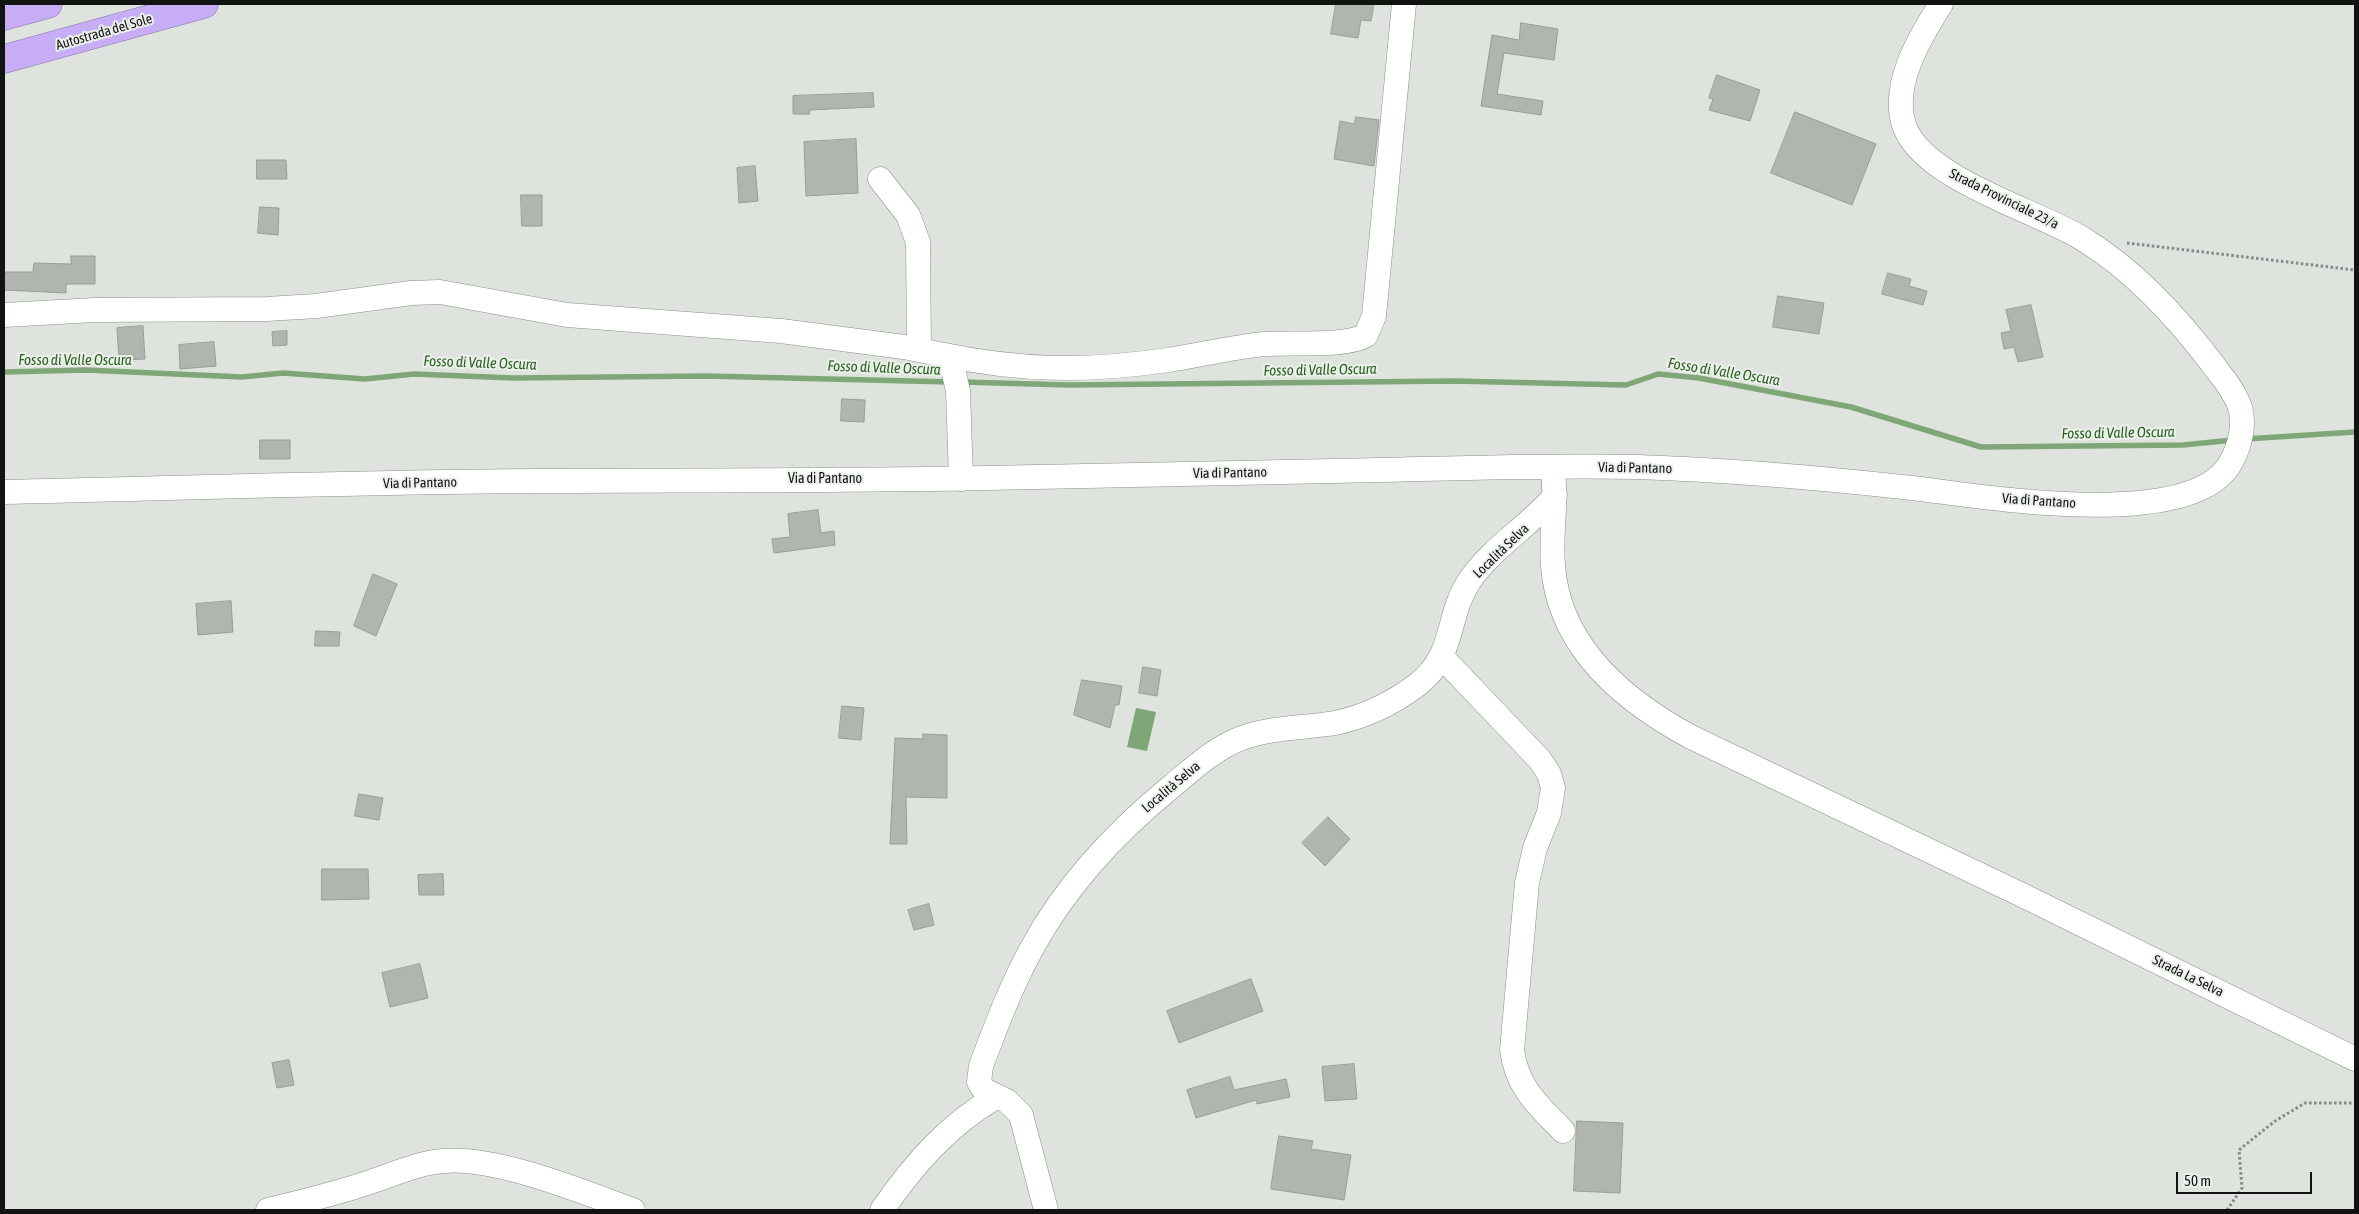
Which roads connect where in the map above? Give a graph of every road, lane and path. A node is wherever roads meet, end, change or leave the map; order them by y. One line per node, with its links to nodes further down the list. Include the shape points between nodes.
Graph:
1 (48, 4): 5 (highway)
2 (204, 4): 6 (highway, Autostrada del Sole)
3 (1404, 4): 12 (street, via 1374,316 1366,334 1349,342 1261,344 1170,360 1086,368 1011,367)
4 (1941, 4): 10 (street, Strada Provinciale 23/a, via 1919,43 1902,92 1902,115 1912,141 1948,172 2082,238)
5 (4, 16)
6 (4, 59)
7 (880, 179): 12 (street, via 908,215 918,242)
8 (2121, 242): 9 (path)
9 (2355, 270)
10 (2146, 287): 13 (street, Via di Pantano, via 2197,342 2232,390 2240,407 2239,440 2229,466 2222,475 2197,492 2172,499 2124,504 2039,502 1714,470)
11 (4, 315): 12 (street, via 104,310 267,309 440,292 575,316 781,330)
12 (929, 352): 14 (street, via 953,369 958,382)
13 (1552, 467): 14 (street, Via di Pantano); 16 (street, Strada La Selva)
14 (961, 479): 15 (street, Via di Pantano, via 521,481)
15 (4, 492)
16 (1555, 496): 17 (street, Località Selva, via 1484,562 1469,582); 18 (street, Strada La Selva, via 1553,564 1560,603 1579,644 1624,693 1653,715 1691,737)
17 (1442, 657): 19 (street, Località Selva, via 1416,685 1367,713 1334,723 1251,735 1227,745 1205,759 1131,822 1063,900 1020,970 980,1071 981,1086); 21 (street, via 1540,760 1551,781 1550,813 1535,848 1527,883 1512,1050 1524,1088)
18 (2355, 1059)
19 (996, 1097): 24 (street, via 941,1136); 25 (street, Località Selva, via 1015,1108 1023,1119)
20 (2355, 1103): 26 (path, via 2305,1103 2275,1121 2239,1150 2242,1188)
21 (1563, 1131)
22 (268, 1210): 23 (street, via 425,1164 453,1160 484,1163 543,1179)
23 (633, 1210)
24 (882, 1210)
25 (1046, 1210)
26 (2227, 1210)

